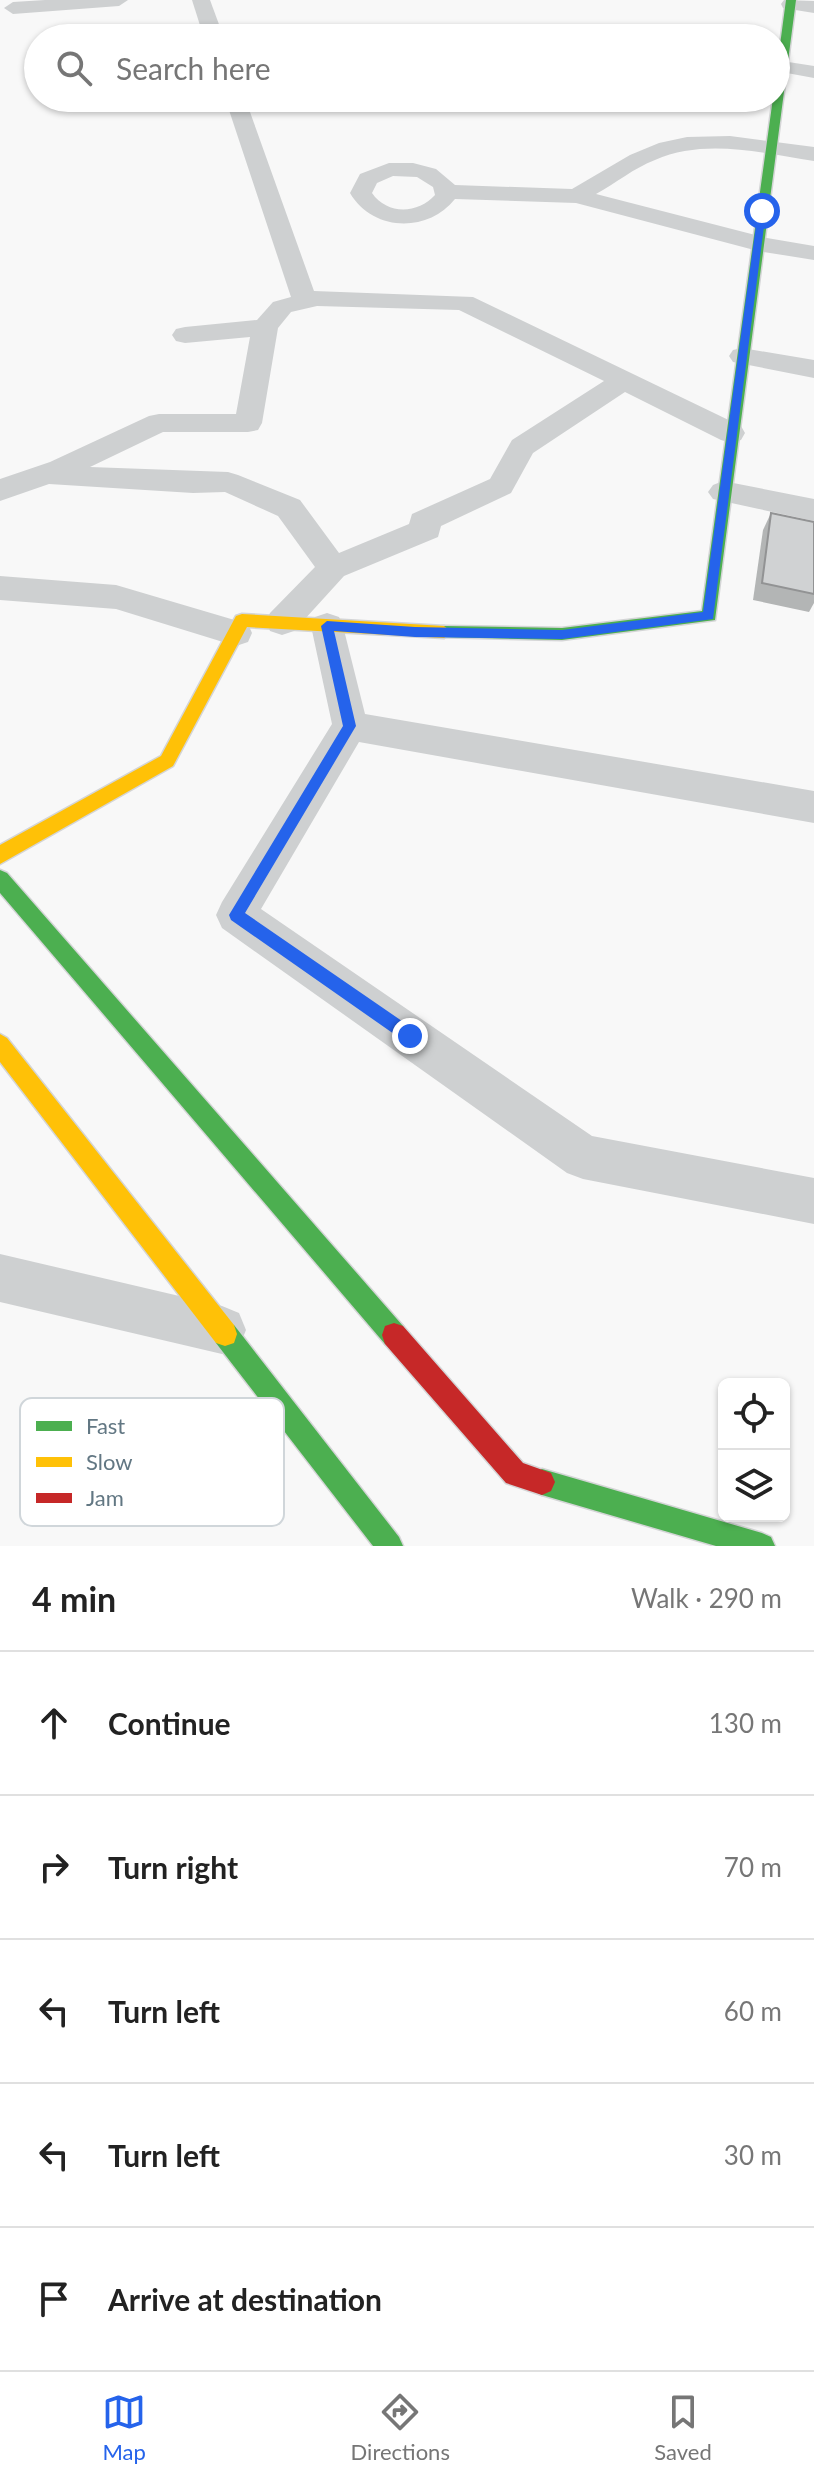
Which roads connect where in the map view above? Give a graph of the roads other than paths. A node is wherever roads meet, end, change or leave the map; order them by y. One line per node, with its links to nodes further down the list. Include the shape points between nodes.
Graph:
1 (119, 0): 5 (street)
2 (201, 0): 6 (street)
3 (791, 2): 4 (street); 7 (street)
4 (814, 7)
5 (13, 8)
6 (209, 24)
7 (788, 24)
8 (790, 68): 9 (street)
9 (814, 72)
10 (240, 112): 18 (street)
11 (776, 112): 12 (street)
12 (771, 148): 13 (street); 15 (street, via 693,143 648,155); 16 (street)
13 (814, 154)
14 (446, 192): 15 (street)
15 (576, 196): 16 (street)
16 (758, 243): 17 (street); 21 (street)
17 (814, 253)
18 (305, 301): 19 (street, via 282,307); 23 (street, via 464,302)
19 (265, 327): 20 (street); 24 (street, via 248,423)
20 (185, 335)
21 (742, 356): 22 (street); 25 (street)
22 (814, 369)
23 (625, 380): 25 (street); 31 (street, via 522,447 501,486 423,522 427,529)
24 (228, 423): 26 (street, via 159,423); 27 (street)
25 (731, 433): 29 (street)
26 (44, 474): 27 (street); 28 (street)
27 (228, 482): 31 (street, via 289,508)
28 (0, 490)
29 (723, 492): 30 (street); 34 (street, via 709,616 562,634)
30 (814, 510)
31 (333, 568): 33 (street)
32 (0, 588): 35 (street, via 116,597)
33 (282, 622): 34 (street); 35 (street, via 242,620)
34 (327, 626): 36 (street)
35 (236, 633): 38 (street, via 167,761)
36 (350, 726): 37 (street); 41 (street, via 236,915 583,1157)
37 (814, 807)
38 (0, 855)
39 (0, 879): 47 (street, via 515,1474)
40 (0, 1045): 43 (street)
41 (814, 1201)
42 (0, 1278): 43 (street)
43 (222, 1330): 44 (street)
44 (275, 1398)
45 (284, 1410): 46 (street)
46 (390, 1546)
47 (762, 1546)

